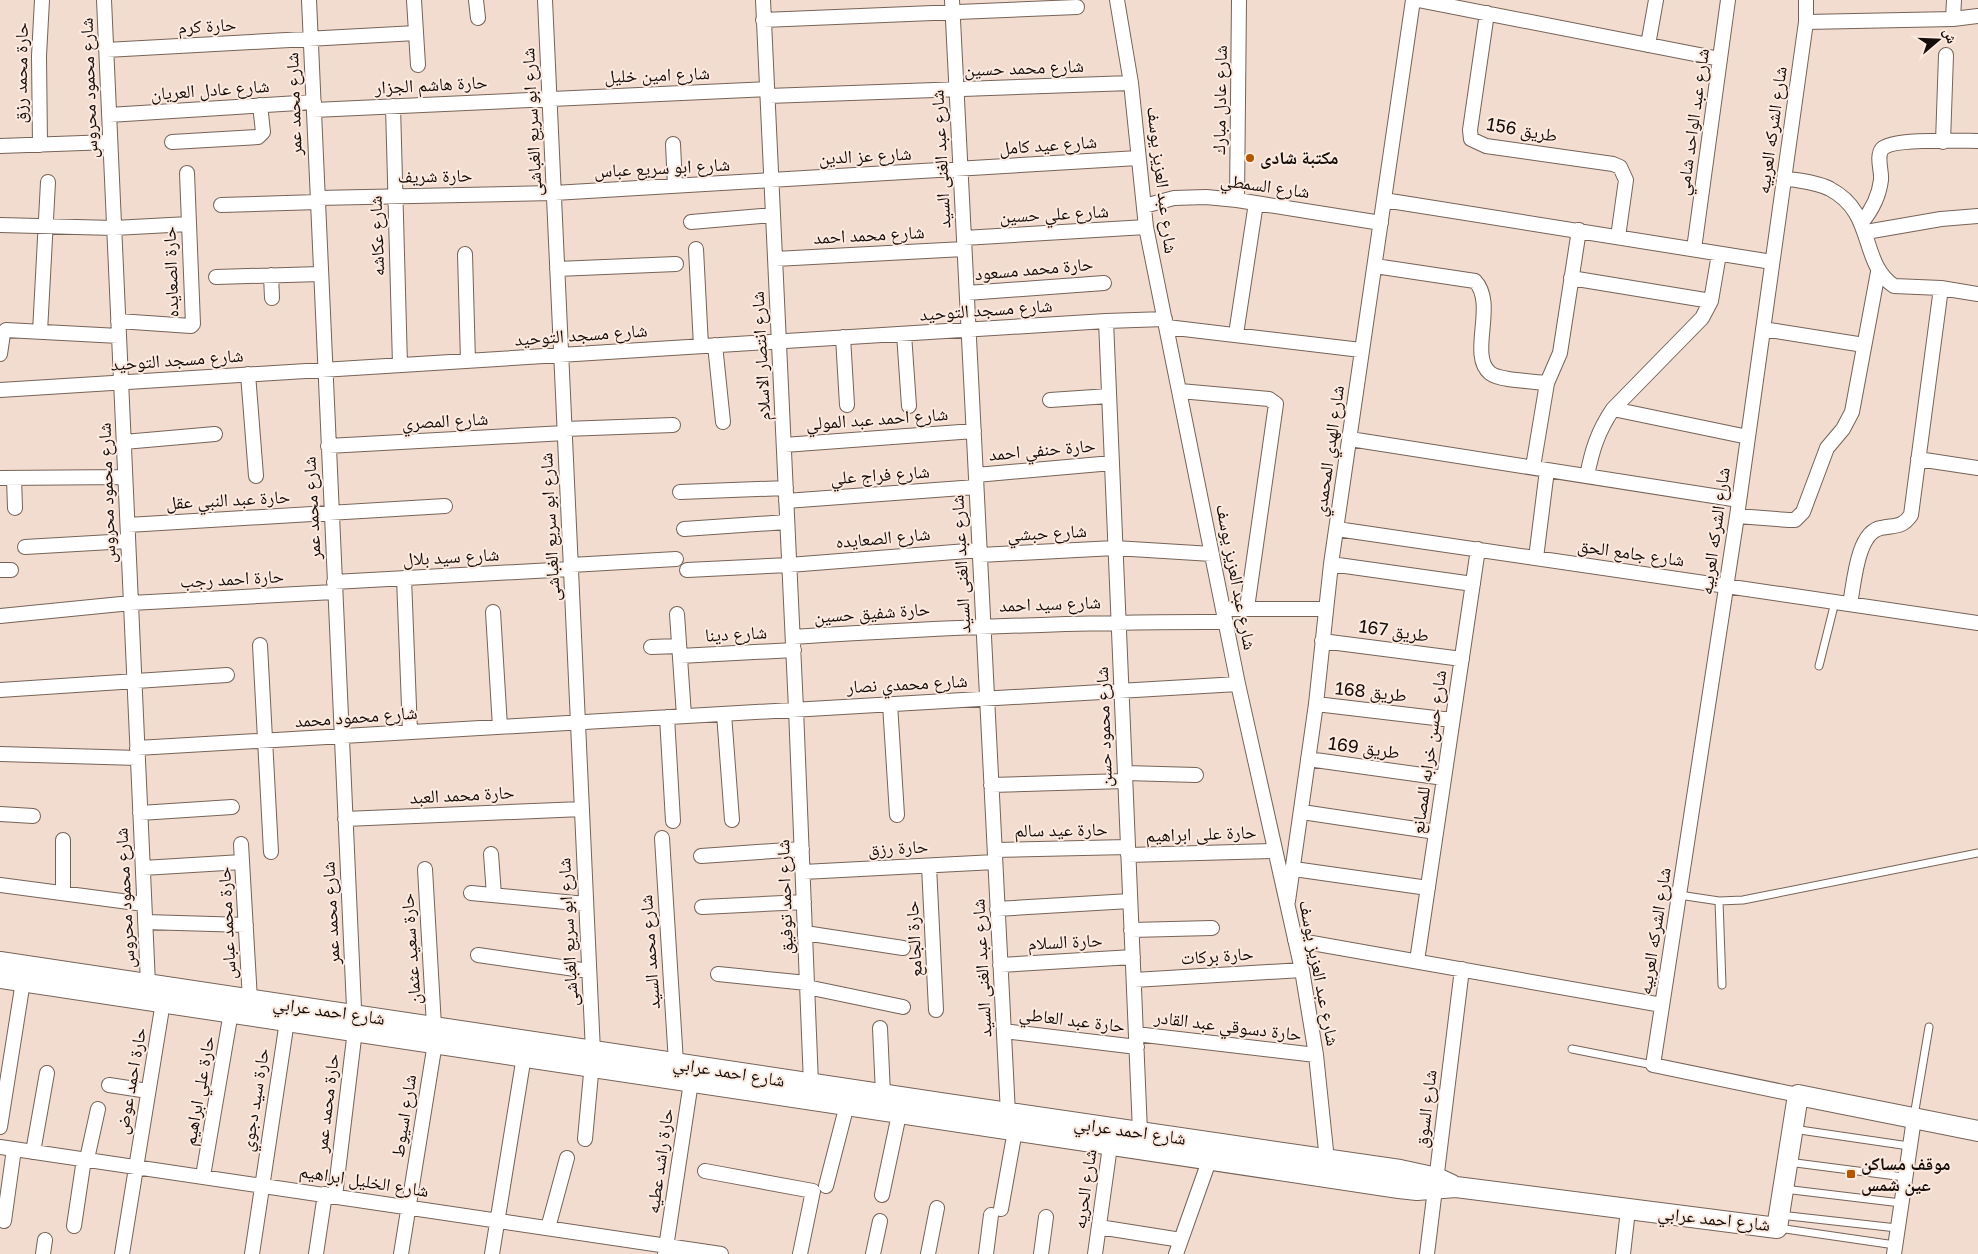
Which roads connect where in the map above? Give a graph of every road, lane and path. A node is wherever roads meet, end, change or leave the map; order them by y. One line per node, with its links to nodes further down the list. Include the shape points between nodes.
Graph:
1 (42, 0): 46 (street, حارة محمد رزق)
2 (104, 0): 28 (street, شارع محمود محروس)
3 (309, 0): 26 (street, شارع محمد عمر)
4 (414, 0): 25 (street)
5 (476, 0): 21 (street)
6 (546, 0): 7 (street); 35 (street, شارع ابو سريع الغباشى)
7 (557, 0)
8 (763, 0): 23 (street, شارع انتصار الاسلام)
9 (1118, 0): 32 (street, شارع عبد العزيز يوسف)
10 (1239, 0): 57 (street, شارع عادل مبارك)
11 (1413, 0): 58 (street, شارع الهدي المحمدي)
12 (1418, 0): 19 (street)
13 (1656, 0): 27 (street)
14 (1728, 0): 30 (street, شارع عبد الواحد شامي)
15 (1806, 0): 24 (street, شارع الشركه العربيه)
16 (1954, 0): 22 (street)
17 (952, 6): 18 (street); 23 (street); 33 (street, شارع عبد الغنى السيد)
18 (1076, 8)
19 (1487, 13): 27 (street); 73 (street, طريق 156, via 1471,139 1486,146 1620,167 1626,180)
20 (1978, 16): 22 (street)
21 (478, 18)
22 (1953, 19): 24 (street)
23 (764, 20): 34 (street, شارع انتصار الاسلام)
24 (1806, 22): 50 (street, شارع الشركه العربيه)
25 (416, 32): 26 (street, حارة كرم); 31 (street)
26 (310, 39): 28 (street, حارة كرم); 37 (street, شارع محمد عمر)
27 (1648, 45): 30 (street)
28 (106, 50): 39 (street, شارع محمود محروس)
29 (1946, 55): 43 (street)
30 (1720, 59): 76 (street, شارع عبد الواحد شامي)
31 (418, 65)
32 (1131, 84): 33 (street, شارع محمد حسين); 47 (street, شارع عبد العزيز يوسف)
33 (956, 89): 34 (street, شارع محمد حسين); 48 (street, شارع عبد الغنى السيد)
34 (767, 92): 35 (street, شارع امين خليل); 51 (street, شارع انتصار الاسلام)
35 (550, 98): 38 (street, حارة هاشم الجزار); 54 (street, شارع ابو سريع الغباشى)
36 (260, 105): 37 (street, شارع عادل العريان); 39 (street, شارع عادل العريان); 42 (street, via 263,132 258,136)
37 (314, 106): 38 (street, حارة هاشم الجزار); 56 (street, شارع محمد عمر)
38 (392, 106): 55 (street, شارع عكاشه)
39 (109, 115): 41 (street, شارع محمود محروس)
40 (1978, 141): 43 (street)
41 (110, 142): 46 (street); 71 (street, شارع محمود محروس)
42 (172, 142)
43 (1943, 142): 70 (street, via 1899,143 1884,147 1880,152 1878,192)
44 (673, 144): 53 (street)
45 (0, 146): 46 (street)
46 (40, 146)
47 (1138, 158): 48 (street, شارع عيد كامل); 61 (street, شارع عبد العزيز يوسف)
48 (961, 170): 51 (street, شارع عز الدين); 74 (street, شارع عبد الغنى السيد)
49 (187, 173): 66 (street, حارة الصعايده)
50 (1785, 178): 70 (street, via 1829,188 1853,208); 80 (street, شارع الشركه العربيه)
51 (771, 180): 53 (street, شارع ابو سريع عباس); 62 (street, شارع انتصار الاسلام)
52 (48, 182): 68 (street)
53 (675, 186): 54 (street, شارع ابو سريع عباس)
54 (554, 192): 55 (street, حارة شريف); 83 (street, شارع ابو سريع الغباشى)
55 (395, 196): 56 (street, حارة شريف); 112 (street, شارع عكاشه)
56 (317, 200): 60 (street, حارة شريف); 85 (street, شارع محمد عمر)
57 (1237, 200): 59 (street, شارع السمطي); 61 (street, شارع السمطي, via 1174,198)
58 (1384, 200): 65 (street, شارع الهدي المحمدي); 72 (street)
59 (1256, 203): 65 (street, شارع السمطي); 102 (street)
60 (221, 205)
61 (1144, 206): 69 (street, شارع عبد العزيز يوسف)
62 (773, 215): 64 (street); 79 (street, شارع انتصار الاسلام)
63 (1978, 216): 70 (street)
64 (691, 222)
65 (1381, 223): 82 (street, شارع الهدي المحمدي)
66 (189, 224): 71 (street); 95 (street, حارة الصعايده, via 193,324)
67 (0, 225): 68 (street)
68 (46, 225): 71 (street); 100 (street)
69 (1146, 227): 74 (street, شارع علي حسين); 97 (street, شارع عبد العزيز يوسف)
70 (1864, 227): 84 (street)
71 (114, 228): 95 (street, شارع محمود محروس)
72 (1579, 230): 73 (street); 88 (street)
73 (1618, 237): 76 (street)
74 (964, 243): 79 (street, شارع محمد احمد); 91 (street, شارع عبد الغنى السيد)
75 (696, 249): 106 (street)
76 (1694, 249): 78 (street)
77 (465, 254): 111 (street)
78 (1720, 254): 80 (street); 94 (street)
79 (775, 259): 105 (street, شارع انتصار الاسلام)
80 (1772, 262): 98 (street, شارع الشركه العربيه)
81 (676, 264): 83 (street)
82 (1376, 266): 108 (street, شارع الهدي المحمدي); 116 (street, via 1475,281 1482,289 1484,299 1483,364 1490,373 1500,377)
83 (558, 269): 110 (street, شارع ابو سريع الغباشى)
84 (1878, 272): 90 (street, via 1894,286); 107 (street)
85 (320, 274): 86 (street); 113 (street, شارع محمد عمر)
86 (271, 275): 87 (street); 93 (street)
87 (216, 277)
88 (1571, 278): 94 (street); 116 (street, via 1560,353)
89 (1104, 282): 91 (street, حارة محمد مسعود)
90 (1940, 288): 92 (street); 134 (street)
91 (967, 294): 99 (street, شارع عبد الغنى السيد)
92 (1978, 294)
93 (272, 298)
94 (1710, 301): 123 (street, via 1702,318)
95 (118, 321): 103 (street, شارع محمود محروس)
96 (1106, 321): 97 (street, شارع مسجد التوحيد); 99 (street, شارع مسجد التوحيد); 119 (street, شارع محمود حسن)
97 (1166, 323): 102 (street, شارع مسجد التوحيد); 118 (street, شارع عبد العزيز يوسف)
98 (1763, 329): 107 (street); 129 (street, شارع الشركه العربيه)
99 (968, 330): 101 (street, شارع مسجد التوحيد); 127 (street, شارع عبد الغنى السيد)
100 (40, 332): 103 (street); 109 (street, via 6,330)
101 (904, 334): 104 (street, شارع مسجد التوحيد); 122 (street)
102 (1236, 334): 108 (street, شارع مسجد التوحيد)
103 (119, 336): 115 (street, شارع محمود محروس)
104 (843, 337): 105 (street, شارع مسجد التوحيد); 121 (street)
105 (779, 341): 106 (street, شارع مسجد التوحيد); 132 (street, شارع انتصار الاسلام)
106 (708, 345): 110 (street, شارع مسجد التوحيد); 124 (street)
107 (1864, 345): 151 (street, via 1852,412 1827,448 1804,512 1794,520)
108 (1361, 350): 130 (street, شارع الهدي المحمدي)
109 (0, 354)
110 (561, 355): 111 (street, شارع مسجد التوحيد); 126 (street, شارع ابو سريع الغباشى)
111 (468, 361): 112 (street, شارع مسجد التوحيد)
112 (400, 365): 113 (street, شارع مسجد التوحيد)
113 (324, 369): 114 (street, شارع مسجد التوحيد); 133 (street, شارع محمد عمر)
114 (248, 374): 115 (street, شارع مسجد التوحيد); 139 (street)
115 (121, 382): 117 (street, شارع مسجد التوحيد); 131 (street, شارع محمود محروس)
116 (1547, 383): 136 (street)
117 (0, 390)
118 (1180, 391): 161 (street, شارع عبد العزيز يوسف); 175 (street, via 1269,399 1276,404)
119 (1109, 396): 120 (street); 135 (street, شارع محمود حسن)
120 (1050, 400)
121 (847, 405)
122 (909, 406)
123 (1613, 409): 129 (street); 140 (street, via 1593,445)
124 (723, 422)
125 (673, 425): 126 (street, شارع المصري)
126 (565, 431): 133 (street, شارع المصري); 166 (street, شارع ابو سريع الغباشى)
127 (974, 431): 132 (street, شارع احمد عبد المولي); 144 (street, شارع عبد الغنى السيد)
128 (215, 434): 131 (street)
129 (1748, 437): 147 (street, شارع الشركه العربيه)
130 (1350, 439): 136 (street); 155 (street, شارع الهدي المحمدي)
131 (124, 442): 141 (street, شارع محمود محروس)
132 (784, 445): 146 (street, شارع انتصار الاسلام)
133 (328, 446): 150 (street, شارع محمد عمر)
134 (1918, 459): 137 (street); 174 (street, via 1911,515 1906,523 1897,527 1879,528 1869,533 1862,544)
135 (1112, 463): 144 (street, حارة حنفي احمد); 158 (street, شارع محمود حسن)
136 (1533, 468): 138 (street)
137 (1978, 468)
138 (1547, 470): 140 (street); 162 (street)
139 (256, 476)
140 (1586, 476): 147 (street)
141 (125, 477): 143 (street); 153 (street, شارع محمود محروس)
142 (0, 478): 143 (street)
143 (14, 478): 149 (street)
144 (976, 481): 146 (street, شارع فراج علي); 160 (street, شارع عبد الغنى السيد)
145 (680, 492): 146 (street, شارع فراج علي)
146 (786, 494): 152 (street, شارع انتصار الاسلام)
147 (1739, 500): 151 (street, شارع الشركه العربيه)
148 (445, 506): 150 (street, حارة عبد النبي عقل)
149 (15, 508)
150 (331, 513): 153 (street, حارة عبد النبي عقل); 171 (street, شارع محمد عمر)
151 (1737, 516): 170 (street, شارع الشركه العربيه)
152 (788, 522): 154 (street); 165 (street, شارع انتصار الاسلام)
153 (128, 525): 156 (street, شارع محمود محروس)
154 (684, 529)
155 (1337, 529): 159 (street, شارع جامع الحق); 164 (street, شارع الهدي المحمدي)
156 (128, 540): 157 (street); 173 (street, شارع محمود محروس)
157 (25, 547)
158 (1115, 548): 160 (street, شارع حبشي); 161 (street, شارع حبشي); 181 (street, شارع محمود حسن)
159 (1478, 550): 162 (street, شارع جامع الحق); 169 (street, شارع حسن خرابه للمصانع)
160 (980, 552): 165 (street, شارع الصعايده); 183 (street, شارع عبد الغنى السيد)
161 (1212, 554): 179 (street, شارع عبد العزيز يوسف)
162 (1536, 558): 170 (street, شارع جامع الحق)
163 (676, 559): 166 (street, شارع سيد بلال)
164 (1331, 564): 169 (street); 176 (street, شارع الهدي المحمدي)
165 (789, 565): 167 (street, شارع الصعايده); 185 (street, شارع انتصار الاسلام)
166 (571, 567): 168 (street, شارع سيد بلال); 204 (street, شارع ابو سريع الغباشى)
167 (687, 570)
168 (404, 578): 171 (street, شارع سيد بلال); 206 (street)
169 (1473, 584): 189 (street, شارع حسن خرابه للمصانع)
170 (1726, 586): 172 (street, شارع جامع الحق); 249 (street, شارع الشركه العربيه)
171 (334, 587): 173 (street, حارة احمد رجب); 207 (street, شارع محمد عمر)
172 (1835, 602): 174 (street, شارع جامع الحق); 190 (lane)
173 (131, 603): 180 (street, حارة احمد رجب); 192 (street, شارع محمود محروس)
174 (1850, 604): 182 (street, شارع جامع الحق)
175 (1247, 608): 176 (street, شارع سيد احمد); 179 (street, شارع سيد احمد)
176 (1326, 609): 184 (street, شارع الهدي المحمدي)
177 (493, 612): 205 (street)
178 (676, 614): 188 (street)
179 (1225, 615): 181 (street, شارع سيد احمد); 193 (street, شارع عبد العزيز يوسف)
180 (0, 616)
181 (1118, 621): 183 (street, شارع سيد احمد); 195 (street, شارع محمود حسن)
182 (1978, 623)
183 (983, 625): 185 (street, حارة شفيق حسين); 196 (street, شارع عبد الغنى السيد)
184 (1322, 641): 189 (street, طريق 167); 198 (street, شارع الهدي المحمدي)
185 (793, 643): 188 (street, شارع دينا); 199 (street, شارع انتصار الاسلام)
186 (260, 645): 208 (street)
187 (651, 647): 188 (street, شارع دينا)
188 (679, 651): 201 (street)
189 (1462, 659): 203 (street, شارع حسن خرابه للمصانع)
190 (1819, 666)
191 (227, 675): 192 (street)
192 (134, 680): 194 (street); 209 (street, شارع محمود محروس)
193 (1238, 684): 195 (street, شارع محمدي نصار); 232 (street, شارع عبد العزيز يوسف)
194 (0, 690)
195 (1121, 690): 196 (street, شارع محمدي نصار); 213 (street, شارع محمود حسن)
196 (987, 698): 197 (street, شارع محمدي نصار); 215 (street, شارع عبد الغنى السيد)
197 (890, 704): 199 (street, شارع محمدي نصار); 221 (street)
198 (1316, 704): 203 (street, طريق 168); 211 (street, شارع الهدي المحمدي)
199 (796, 709): 200 (street, شارع محمدي نصار); 230 (street, شارع احمد توفيق)
200 (724, 714): 201 (street, شارع محمدي نصار); 224 (street)
201 (684, 716): 202 (street, شارع محمدي نصار)
202 (667, 717): 204 (street, شارع محمدي نصار); 225 (street)
203 (1452, 720): 214 (street, شارع حسن خرابه للمصانع)
204 (578, 722): 205 (street, شارع محمود محمد); 217 (street, شارع ابو سريع الغباشى)
205 (500, 727): 206 (street, شارع محمود محمد)
206 (410, 732): 207 (street, شارع محمود محمد)
207 (341, 736): 208 (street, شارع محمود محمد); 223 (street, شارع محمد عمر)
208 (265, 741): 209 (street, شارع محمود محمد); 233 (street)
209 (138, 753): 210 (street, شارع محمود محمد); 219 (street, شارع محمود محروس)
210 (0, 754)
211 (1308, 759): 214 (street, طريق 169); 218 (street, شارع الهدي المحمدي)
212 (1196, 775): 213 (street)
213 (1125, 777): 215 (street); 231 (street, شارع محمود حسن)
214 (1444, 778): 226 (street, شارع حسن خرابه للمصانع)
215 (991, 785): 237 (street, شارع عبد الغنى السيد)
216 (232, 807): 219 (street)
217 (582, 809): 223 (street, حارة محمد العبد); 254 (street, شارع ابو سريع الغباشى)
218 (1302, 812): 226 (street); 242 (street, شارع الهدي المحمدي)
219 (140, 813): 240 (street, شارع محمود محروس)
220 (0, 814): 222 (street)
221 (897, 814)
222 (33, 816)
223 (345, 819): 287 (street, شارع محمد عمر)
224 (732, 820)
225 (673, 821)
226 (1436, 832): 245 (street, شارع حسن خرابه للمصانع)
227 (662, 838): 297 (street, شارع محمد السيد)
228 (63, 840): 246 (street)
229 (241, 844): 238 (street, حارة محمد عباس)
230 (802, 849): 236 (street); 243 (street, شارع احمد توفيق)
231 (1128, 851): 232 (street, حارة على ابراهيم); 237 (street, حارة عيد سالم); 250 (street, شارع محمود حسن)
232 (1274, 851): 256 (street, شارع عبد العزيز يوسف)
233 (271, 852)
234 (1978, 853): 251 (lane, via 1756,898)
235 (491, 854): 248 (street)
236 (701, 856)
237 (995, 856): 239 (street, حارة رزق); 257 (street, شارع عبد الغنى السيد)
238 (242, 862): 240 (street); 259 (street, حارة محمد عباس)
239 (929, 866): 243 (street, حارة رزق); 284 (street, حارة الجامع)
240 (143, 868): 253 (street, شارع محمود محروس)
241 (424, 869): 291 (street, حارة سعيد عثمان)
242 (1294, 869): 245 (street); 256 (street, شارع الهدي المحمدي)
243 (802, 872): 252 (street, شارع احمد توفيق)
244 (0, 885): 246 (street)
245 (1428, 888): 267 (street, شارع حسن خرابه للمصانع)
246 (63, 893): 253 (street)
247 (471, 893): 248 (street)
248 (494, 895): 254 (street)
249 (1679, 895): 251 (lane); 282 (street, شارع الشركه العربيه)
250 (1130, 901): 257 (street); 261 (street, شارع محمود حسن)
251 (1719, 901): 279 (lane)
252 (804, 902): 255 (street); 262 (street, شارع احمد توفيق)
253 (144, 904): 258 (street, شارع محمود محروس)
254 (586, 904): 272 (street, شارع ابو سريع الغباشى)
255 (702, 907)
256 (1287, 908): 263 (street, شارع عبد العزيز يوسف)
257 (997, 909): 269 (street, شارع عبد الغنى السيد)
258 (145, 922): 259 (street); 277 (street, شارع محمود محروس)
259 (246, 925): 280 (street, حارة محمد عباس)
260 (1212, 928): 261 (street)
261 (1131, 930): 266 (street, شارع محمود حسن)
262 (805, 933): 264 (street); 278 (street, شارع احمد توفيق)
263 (1295, 940): 267 (street); 271 (street, شارع عبد العزيز يوسف)
264 (902, 948)
265 (478, 955): 272 (street)
266 (1133, 957): 269 (street, حارة السلام); 276 (street, شارع محمود حسن)
267 (1417, 961): 270 (street)
268 (0, 962): 273 (street, شارع احمد عرابي)
269 (1000, 964): 290 (street, شارع عبد الغنى السيد)
270 (1462, 969): 282 (street); 328 (street, شارع السوق)
271 (1302, 970): 276 (street, حارة بركات); 294 (street, شارع عبد العزيز يوسف)
272 (589, 971): 296 (street, شارع ابو سريع الغباشى)
273 (25, 974): 275 (street, شارع احمد عرابي); 277 (street, شارع احمد عرابي); 281 (street, شارع احمد عرابي); 310 (street)
274 (718, 974): 278 (street)
275 (0, 978)
276 (1134, 980): 292 (street, شارع محمود حسن)
277 (148, 984): 280 (street, شارع احمد عرابي)
278 (807, 985): 283 (street); 301 (street, شارع احمد توفيق)
279 (1722, 986)
280 (250, 1000): 287 (street, شارع احمد عرابي)
281 (164, 1002): 285 (street, شارع احمد عرابي); 303 (street, حارة احمد عوض)
282 (1662, 1005): 298 (street, شارع الشركه العربيه)
283 (903, 1007)
284 (936, 1010)
285 (231, 1012): 286 (street, شارع احمد عرابي); 326 (street, حارة علي ابراهيم)
286 (287, 1021): 287 (street, شارع احمد عرابي); 329 (street, حارة سيد دجوي)
287 (355, 1022): 291 (street, شارع احمد عرابي); 333 (street, حارة محمد عمر)
288 (1929, 1027): 308 (lane)
289 (880, 1028): 306 (street)
290 (1004, 1031): 292 (street, حارة عبد العاطي); 309 (street, شارع عبد الغنى السيد)
291 (435, 1035): 295 (street, شارع احمد عرابي); 296 (street, شارع احمد عرابي); 335 (street, شارع اسيوط)
292 (1136, 1040): 294 (street, حارة دسوقي عبد القادر); 313 (street, شارع محمود حسن)
293 (1572, 1049): 298 (lane)
294 (1316, 1055): 321 (street, شارع عبد العزيز يوسف)
295 (524, 1056): 296 (street, شارع احمد عرابي); 339 (street)
296 (592, 1060): 297 (street, شارع احمد عرابي); 300 (street, شارع احمد عرابي); 315 (street, شارع ابو سريع الغباشى)
297 (676, 1063): 301 (street, شارع احمد عرابي)
298 (1653, 1066): 304 (street)
299 (47, 1073): 318 (street)
300 (691, 1082): 305 (street, شارع احمد عرابي); 348 (street, حارة راشد عطيه)
301 (811, 1084): 305 (street, شارع احمد عرابي)
302 (109, 1085): 303 (street)
303 (148, 1091): 324 (street, حارة احمد عوض)
304 (1798, 1095): 308 (street); 311 (street, شارع احمد عرابي)
305 (849, 1098): 306 (street, شارع احمد عرابي); 330 (street)
306 (895, 1102): 309 (street, شارع احمد عرابي); 332 (street)
307 (98, 1109): 320 (street)
308 (1914, 1119): 312 (street); 316 (street)
309 (1014, 1120): 314 (street, شارع احمد عرابي); 359 (street, شارع عبد الغنى السيد)
310 (0, 1127)
311 (1793, 1129): 316 (lane); 323 (street, شارع احمد عرابي)
312 (1978, 1131)
313 (1140, 1132): 314 (street, شارع احمد عرابي); 321 (street, شارع احمد عرابي)
314 (1111, 1137): 322 (street, شارع احمد عرابي); 344 (street, شارع الحريه)
315 (585, 1139)
316 (1909, 1146): 327 (street)
317 (7, 1148): 318 (street, شارع الخليل ابراهيم); 341 (street)
318 (34, 1152): 320 (street, شارع الخليل ابراهيم)
319 (567, 1158): 345 (street)
320 (86, 1159): 324 (street, شارع الخليل ابراهيم); 343 (street)
321 (1328, 1160): 328 (street, شارع احمد عرابي, via 1400,1170)
322 (1209, 1161): 328 (street, شارع احمد عرابي, via 1399,1188); 347 (street)
323 (1787, 1162): 327 (lane); 331 (street, شارع احمد عرابي)
324 (136, 1166): 326 (street, شارع الخليل ابراهيم); 350 (street, حارة احمد عوض)
325 (705, 1172): 356 (street, via 813,1191)
326 (203, 1176): 329 (street, شارع الخليل ابراهيم)
327 (1904, 1177): 334 (street)
328 (1436, 1184): 337 (street, شارع احمد عرابي); 363 (street, شارع السوق)
329 (261, 1185): 333 (street, شارع الخليل ابراهيم); 351 (street, حارة سيد دجوي)
330 (826, 1186)
331 (1783, 1189): 334 (lane); 342 (street, شارع احمد عرابي)
332 (882, 1194)
333 (330, 1195): 335 (street, شارع الخليل ابراهيم); 352 (street, حارة محمد عمر)
334 (1901, 1203): 346 (street)
335 (408, 1207): 339 (street, شارع الخليل ابراهيم); 353 (street, شارع اسيوط)
336 (937, 1208): 358 (street)
337 (1628, 1210): 342 (street, شارع احمد عرابي); 364 (street)
338 (1046, 1217): 360 (street)
339 (496, 1220): 345 (street, شارع الخليل ابراهيم); 354 (street)
340 (880, 1221): 357 (street)
341 (4, 1222)
342 (1778, 1222): 346 (lane); 349 (lane)
343 (74, 1226)
344 (1099, 1227): 347 (street); 361 (street, شارع الحريه)
345 (548, 1228): 348 (street, شارع الخليل ابراهيم)
346 (1897, 1228): 349 (street)
347 (1181, 1240): 362 (street)
348 (666, 1250): 355 (street, شارع الخليل ابراهيم)
349 (1894, 1250)
350 (124, 1254)
351 (252, 1254)
352 (316, 1254)
353 (401, 1254)
354 (492, 1254)
355 (721, 1254)
356 (800, 1254)
357 (874, 1254)
358 (928, 1254)
359 (986, 1254)
360 (1041, 1254)
361 (1095, 1254)
362 (1176, 1254)
363 (1427, 1254)
364 (1622, 1254)

